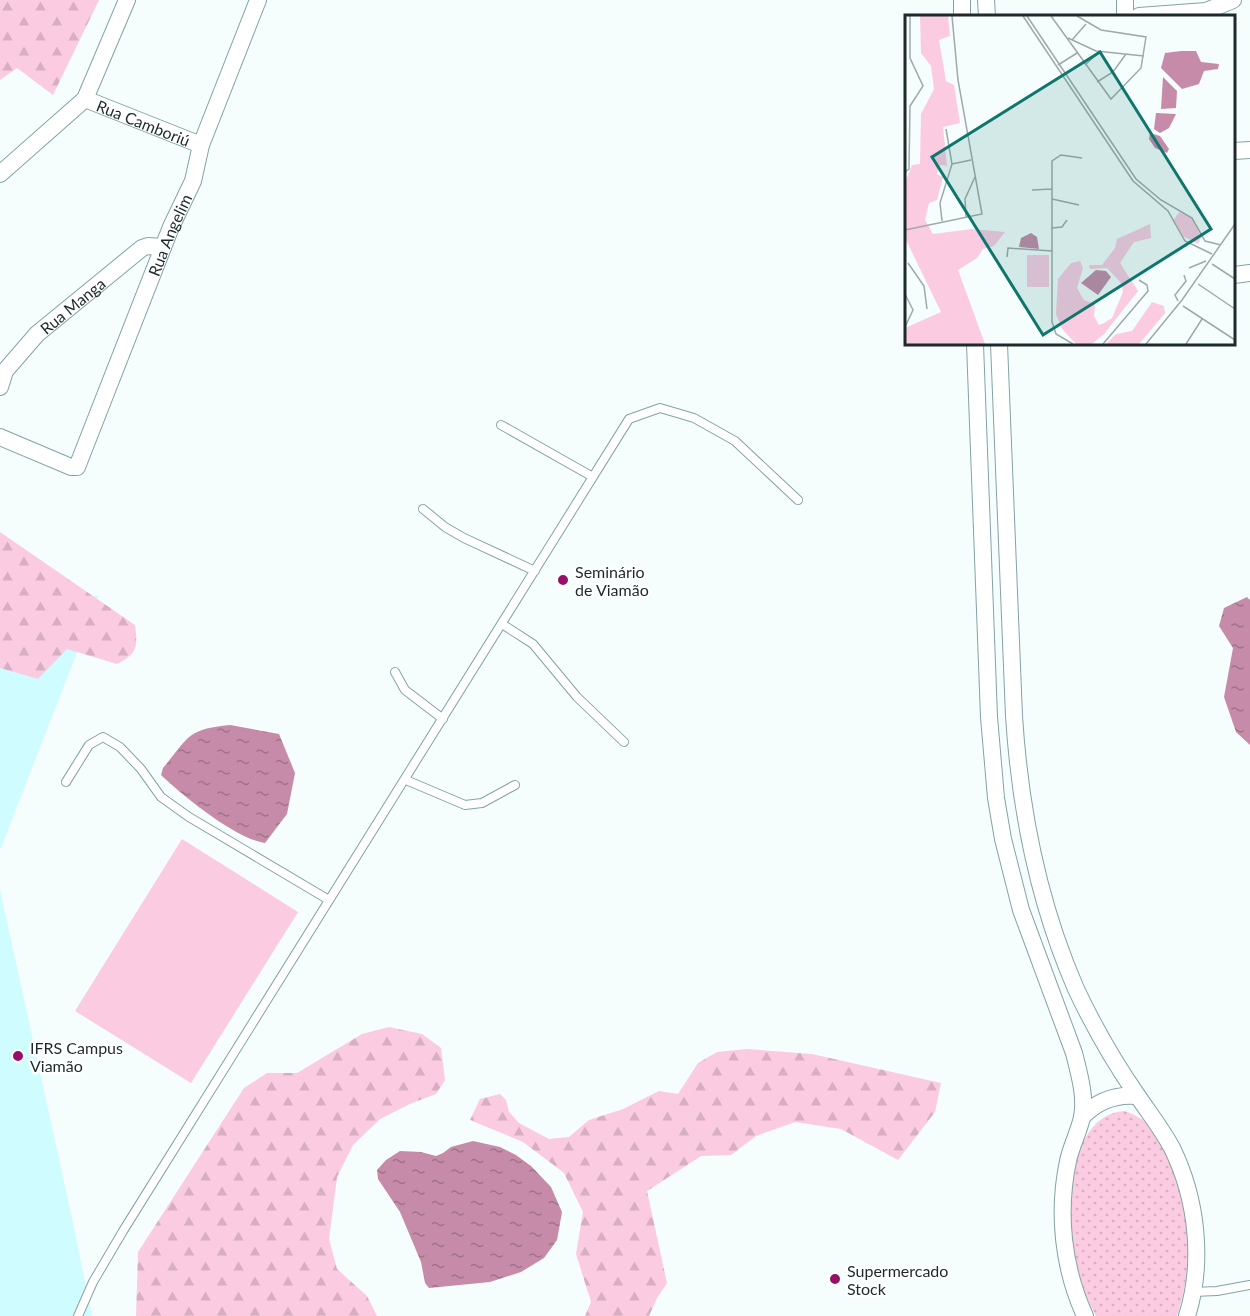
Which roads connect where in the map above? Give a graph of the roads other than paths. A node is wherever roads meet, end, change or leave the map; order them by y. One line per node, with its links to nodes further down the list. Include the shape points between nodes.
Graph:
1 (127, 0): 7 (street)
2 (258, 0): 8 (street, Rua Angelim)
3 (986, 0): 5 (street)
4 (1233, 0): 6 (street, via 1206,11)
5 (987, 15)
6 (1152, 15)
7 (85, 99): 8 (street, Rua Camboriú); 11 (street)
8 (201, 145): 12 (street, Rua Angelim, via 193,181)
9 (1250, 150): 10 (street)
10 (1235, 151)
11 (0, 174)
12 (163, 248): 17 (street, Rua Manga, via 142,248 38,334 5,371); 19 (street, Rua Angelim, via 77,467)
13 (1250, 273): 14 (street)
14 (1235, 275)
15 (975, 345): 26 (street)
16 (999, 345): 25 (street)
17 (0, 387)
18 (501, 425): 20 (lane)
19 (0, 437)
20 (593, 477): 21 (lane, via 629,419 660,408 694,418 735,441); 23 (lane)
21 (798, 500)
22 (423, 509): 23 (lane, via 464,538)
23 (535, 571): 24 (lane)
24 (502, 624): 28 (lane); 29 (lane, via 533,644 577,697)
25 (1012, 660): 26 (street); 34 (street, via 1021,795 1045,903 1077,991)
26 (987, 662): 35 (street, via 992,758 1003,839 1031,941 1074,1053 1081,1084)
27 (395, 672): 28 (lane, via 405,690)
28 (443, 719): 30 (lane)
29 (624, 742)
30 (406, 780): 32 (lane, via 465,805 482,803); 33 (lane)
31 (66, 782): 33 (lane, via 89,746 103,737 120,747 161,797)
32 (515, 785)
33 (329, 900): 38 (lane, via 123,1231)
34 (1137, 1096): 35 (street, via 1110,1098 1094,1105); 37 (street, via 1162,1131 1188,1189 1196,1241)
35 (1082, 1117): 39 (street, via 1068,1161 1063,1232 1069,1270)
36 (1250, 1285): 37 (lane)
37 (1193, 1292): 40 (street)
38 (78, 1316)
39 (1085, 1316)
40 (1187, 1316)

